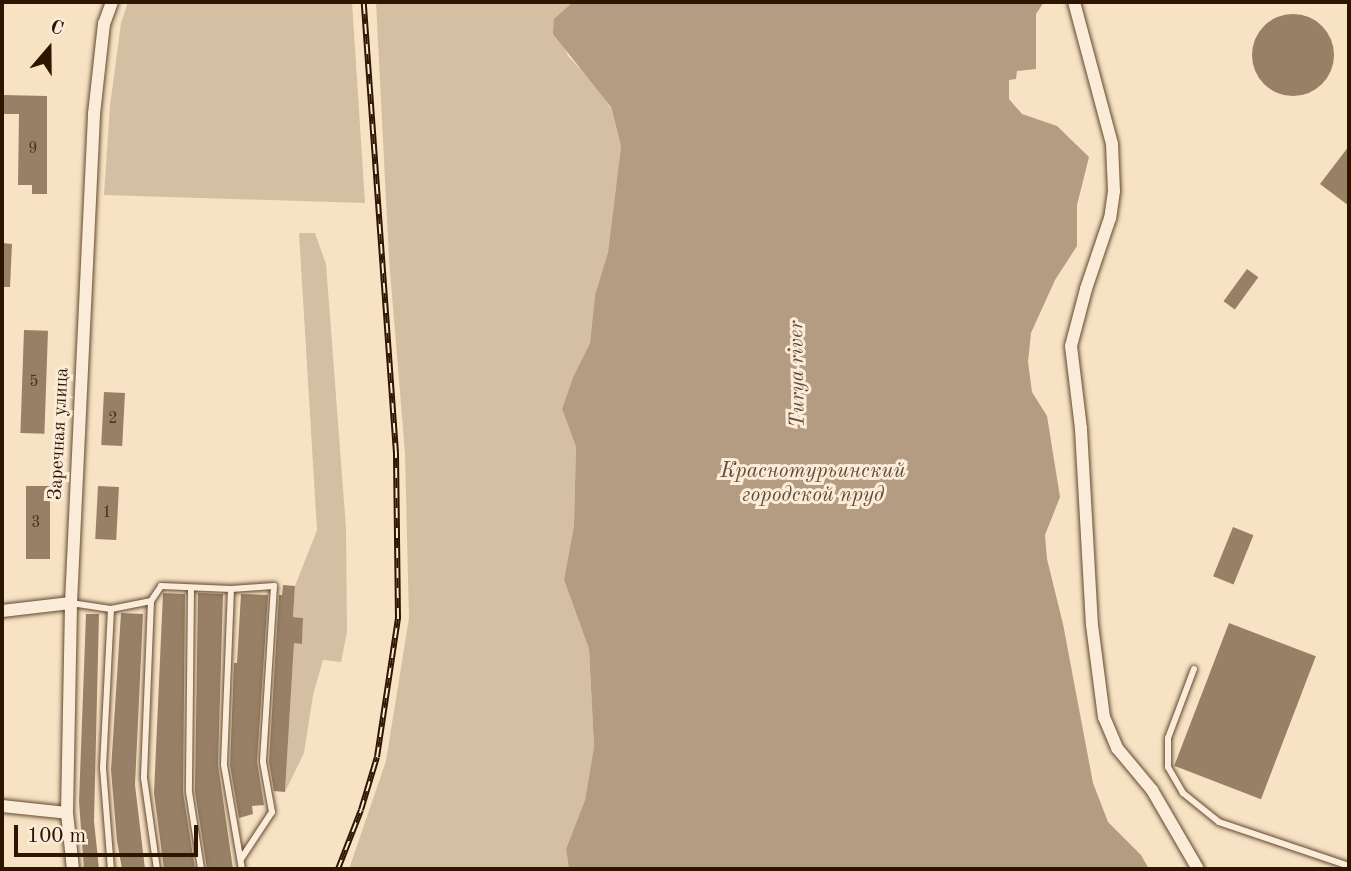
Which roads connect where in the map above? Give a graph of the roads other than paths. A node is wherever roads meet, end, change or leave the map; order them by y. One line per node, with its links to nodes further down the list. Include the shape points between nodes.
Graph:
1 (112, 2): 6 (street, Заречная улица, via 104,24 94,114)
2 (1074, 2): 19 (street, via 1112,144 1114,191 1071,346 1081,429 1092,625 1104,717 1116,747 1152,790)
3 (191, 589): 4 (lane); 5 (lane, via 160,586); 17 (lane, via 188,792)
4 (231, 589): 12 (lane, via 224,765); 12 (lane, via 274,586 263,762 272,812)
5 (151, 601): 7 (lane); 16 (lane, via 144,778)
6 (71, 603): 7 (lane); 8 (street); 11 (street, Заречная улица)
7 (111, 609): 15 (lane, via 103,768)
8 (2, 611)
9 (1194, 668): 13 (lane, via 1168,738 1168,767 1183,793 1219,822)
10 (2, 806): 11 (street)
11 (67, 813): 14 (street, Заречная улица)
12 (241, 859): 18 (lane)
13 (1349, 866)
14 (73, 869)
15 (111, 869)
16 (157, 869)
17 (201, 869)
18 (242, 869)
19 (1198, 869)

